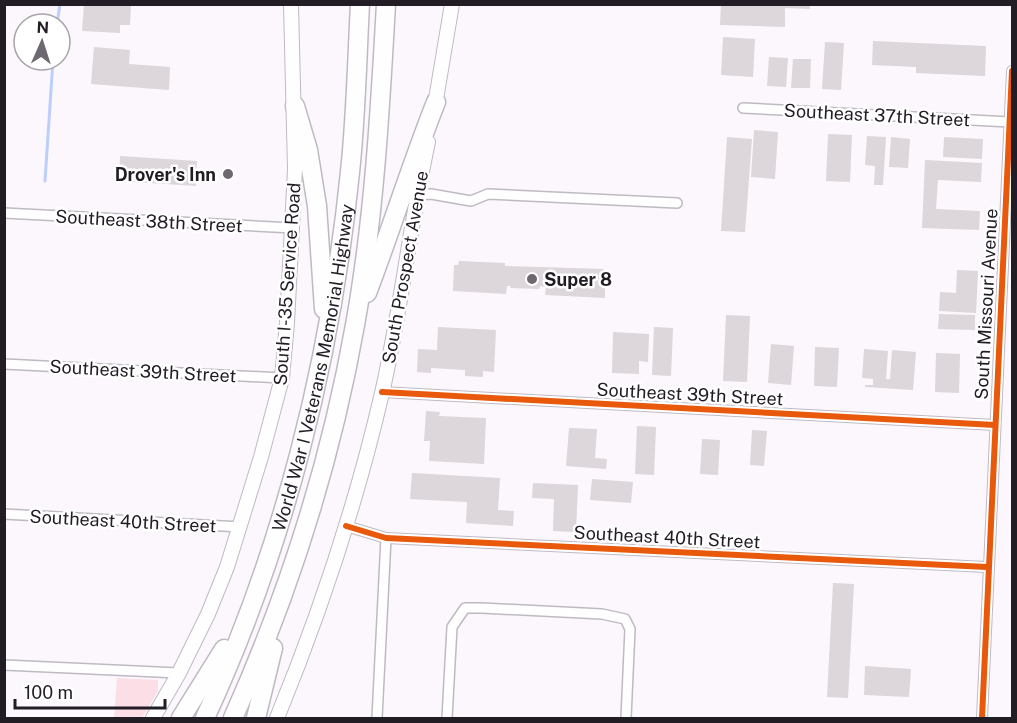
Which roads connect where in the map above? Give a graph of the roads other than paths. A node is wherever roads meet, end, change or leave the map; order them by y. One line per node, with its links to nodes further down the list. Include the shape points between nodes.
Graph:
1 (291, 4): 7 (main road, South I-35 Service Road)
2 (360, 4): 15 (highway, World War I Veterans Memorial Highway, via 350,171)
3 (386, 4): 14 (highway, World War I Veterans Memorial Highway, via 378,147)
4 (452, 4): 6 (main road, South Prospect Avenue)
5 (1012, 71): 9 (street, South Missouri Avenue)
6 (436, 102): 10 (main road, South Prospect Avenue); 14 (highway)
7 (295, 106): 13 (main road, South I-35 Service Road); 15 (highway, via 308,150 317,206)
8 (743, 108): 9 (street, Southeast 37th Street)
9 (1010, 122): 19 (street, South Missouri Avenue)
10 (416, 195): 11 (street, via 471,201 489,194); 18 (main road, South Prospect Avenue)
11 (677, 203)
12 (4, 213): 13 (street, Southeast 38th Street)
13 (293, 228): 17 (main road, South I-35 Service Road)
14 (355, 325): 25 (highway, World War I Veterans Memorial Highway, via 332,429)
15 (325, 338): 26 (highway, World War I Veterans Memorial Highway, via 297,460)
16 (4, 364): 17 (street, Southeast 39th Street)
17 (282, 378): 22 (main road, South I-35 Service Road)
18 (382, 392): 19 (street, Southeast 39th Street); 21 (main road, South Prospect Avenue)
19 (995, 425): 24 (street, South Missouri Avenue)
20 (4, 514): 22 (street, Southeast 40th Street)
21 (346, 526): 23 (street, Southeast 40th Street); 34 (main road)
22 (241, 527): 28 (main road, South I-35 Service Road, via 208,614)
23 (386, 538): 24 (street, Southeast 40th Street); 35 (street)
24 (987, 567): 38 (street, South Missouri Avenue)
25 (289, 579): 32 (highway, World War I Veterans Memorial Highway); 33 (highway)
26 (253, 601): 30 (highway); 31 (highway, World War I Veterans Memorial Highway)
27 (4, 665): 28 (street)
28 (178, 673): 29 (main road, South I-35 Service Road)
29 (153, 718)
30 (181, 718)
31 (205, 718)
32 (233, 718)
33 (256, 718)
34 (277, 718)
35 (376, 718)
36 (447, 718): 37 (street, via 452,627 465,608 602,614 625,619 630,629)
37 (626, 718)
38 (982, 718)

